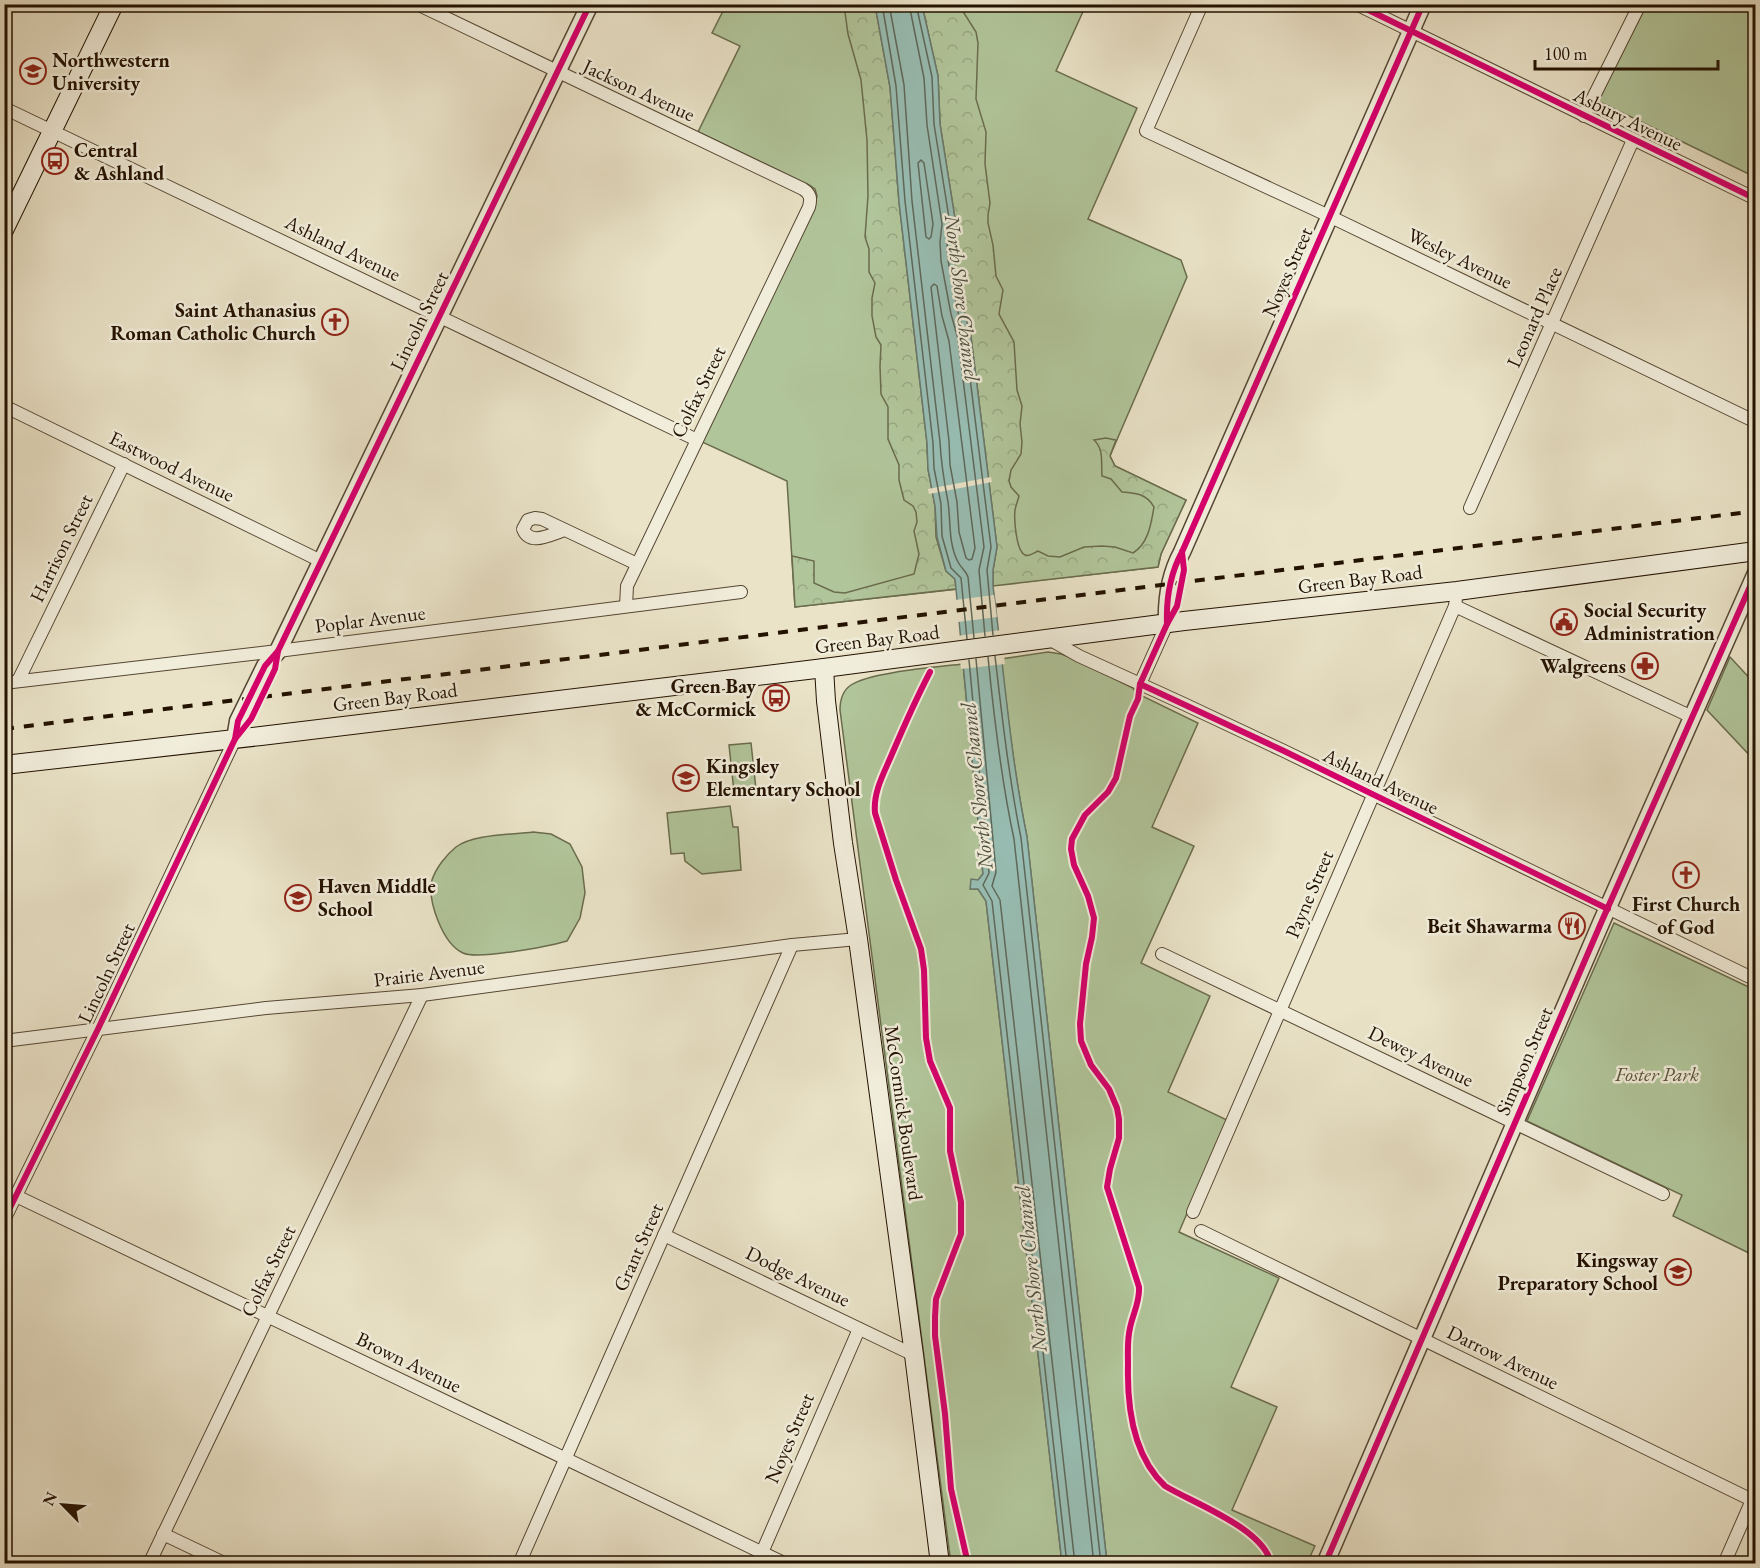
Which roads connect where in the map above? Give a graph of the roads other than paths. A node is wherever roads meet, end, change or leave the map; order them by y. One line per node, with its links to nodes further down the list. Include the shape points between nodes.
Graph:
1 (114, 4): 12 (main road)
2 (417, 4): 9 (street, Jackson Avenue)
3 (590, 4): 9 (street, Lincoln Street)
4 (1202, 4): 16 (street, Wesley Avenue, via 1146,130)
5 (1356, 4): 8 (street, Asbury Avenue)
6 (1423, 4): 8 (street, Noyes Street)
7 (1640, 4): 11 (street)
8 (1410, 31): 11 (street, Asbury Avenue); 16 (street, Noyes Street)
9 (557, 73): 14 (street, Jackson Avenue, via 803,189); 18 (street, Lincoln Street)
10 (4, 108): 12 (street, Ashland Avenue)
11 (1584, 116): 13 (street, Asbury Avenue)
12 (52, 131): 17 (main road); 18 (street, Ashland Avenue)
13 (1633, 140): 15 (street, Asbury Avenue); 19 (street, Leonard Place)
14 (810, 196): 22 (street, Colfax Street, via 809,207)
15 (1755, 199)
16 (1329, 216): 19 (street, Wesley Avenue); 33 (street, Noyes Street, via 1182,552 1184,570 1177,606)
17 (4, 230)
18 (439, 316): 22 (street, Ashland Avenue); 27 (street, Lincoln Street)
19 (1552, 324): 21 (street, Wesley Avenue); 24 (street, Leonard Place)
20 (4, 406): 23 (street, Eastwood Avenue)
21 (1755, 423)
22 (697, 440): 28 (street, Colfax Street)
23 (124, 464): 27 (street, Eastwood Avenue); 37 (street, Harrison Street)
24 (1470, 508)
25 (565, 530): 28 (street)
26 (1755, 551): 31 (main road, Green Bay Road)
27 (321, 561): 35 (street, Lincoln Street)
28 (637, 564): 32 (street, Colfax Street, via 627,586)
29 (1755, 573): 40 (street, Simpson Street)
30 (741, 592): 32 (street, Poplar Avenue)
31 (1456, 598): 33 (main road, Green Bay Road); 40 (street); 43 (street, Payne Street)
32 (626, 606): 35 (street, Poplar Avenue)
33 (1167, 624): 34 (main road, Green Bay Road); 39 (street, Noyes Street)
34 (1047, 639): 36 (main road, Green Bay Road); 39 (street, Ashland Avenue)
35 (278, 651): 37 (street, Poplar Avenue); 41 (street, Lincoln Street, via 265,666 238,721)
36 (824, 668): 41 (main road, Green Bay Road); 45 (main road, McCormick Boulevard)
37 (18, 681): 38 (street, Poplar Avenue)
38 (4, 683)
39 (1140, 684): 43 (street, Ashland Avenue)
40 (1692, 717): 44 (street, Simpson Street)
41 (235, 740): 42 (main road, Green Bay Road); 51 (street, Lincoln Street)
42 (4, 765)
43 (1374, 795): 44 (street, Ashland Avenue); 50 (street, Payne Street)
44 (1608, 909): 48 (street, Ashland Avenue); 53 (street, Simpson Street)
45 (858, 939): 46 (street, Prairie Avenue); 63 (main road, McCormick Boulevard)
46 (792, 945): 49 (street, Prairie Avenue); 59 (street, Grant Street)
47 (1162, 954): 50 (street, Dewey Avenue)
48 (1755, 980)
49 (422, 995): 51 (street, Prairie Avenue, via 266,1008); 60 (street, Colfax Street)
50 (1281, 1010): 53 (street, Dewey Avenue); 56 (street, Payne Street)
51 (98, 1029): 52 (street, Prairie Avenue); 55 (street, Lincoln Street)
52 (4, 1041)
53 (1515, 1123): 54 (street, Dewey Avenue); 62 (street, Simpson Street)
54 (1663, 1194)
55 (16, 1196): 57 (street, Lincoln Street); 60 (street, Brown Avenue)
56 (1193, 1212)
57 (4, 1220)
58 (1201, 1231): 62 (street, Darrow Avenue)
59 (664, 1235): 61 (street, Dodge Avenue); 64 (street, Grant Street)
60 (267, 1316): 64 (street, Brown Avenue); 66 (street, Colfax Street)
61 (859, 1329): 63 (street, Dodge Avenue); 67 (street, Noyes Street)
62 (1422, 1339): 65 (street, Darrow Avenue); 68 (street, Simpson Street)
63 (914, 1355): 73 (main road, McCormick Boulevard)
64 (565, 1458): 67 (street, Brown Avenue); 71 (street, Grant Street)
65 (1754, 1498): 75 (street)
66 (163, 1534): 69 (street, Colfax Street); 70 (street)
67 (760, 1558): 72 (street, Brown Avenue)
68 (1327, 1560): 74 (street)
69 (148, 1563)
70 (226, 1563)
71 (519, 1563)
72 (786, 1563)
73 (940, 1563)
74 (1344, 1563)
75 (1724, 1563)

